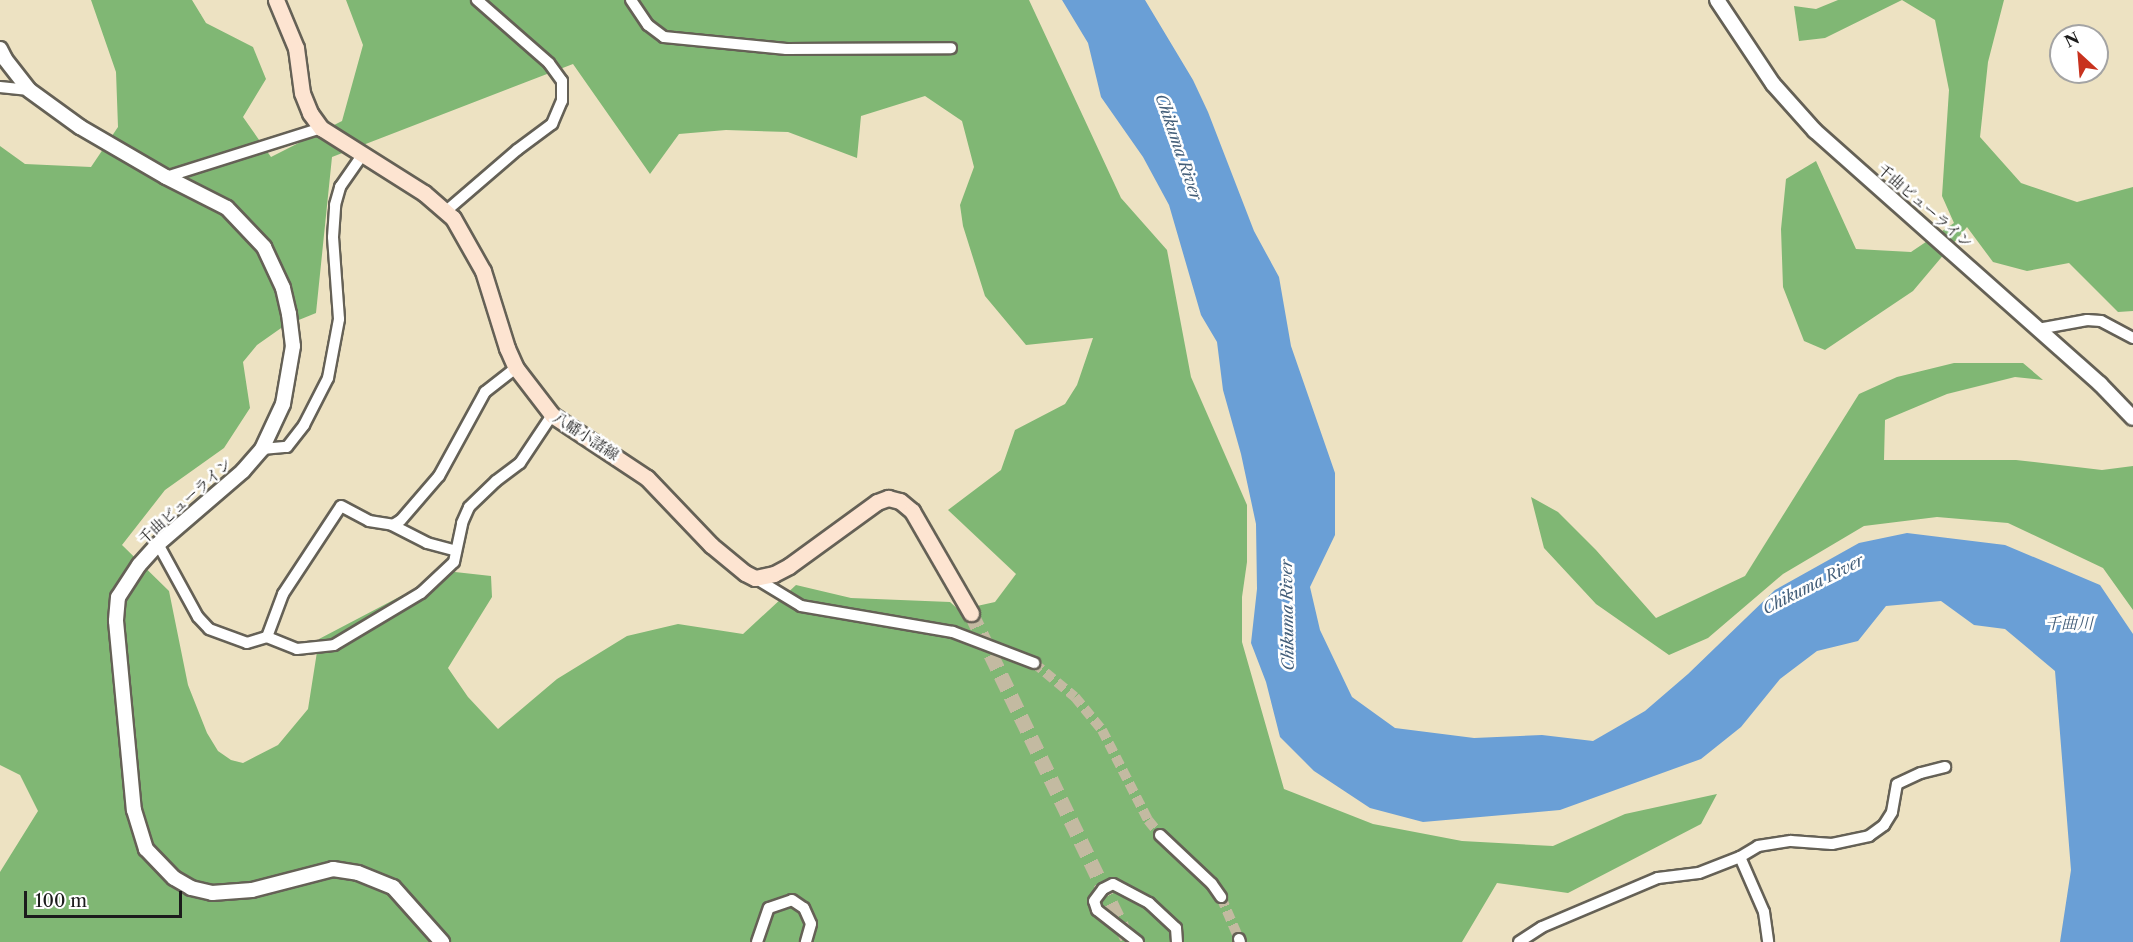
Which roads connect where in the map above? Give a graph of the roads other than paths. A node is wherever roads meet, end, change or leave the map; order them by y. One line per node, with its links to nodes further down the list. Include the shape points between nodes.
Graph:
1 (276, 0): 9 (main road, 八幡小諸線, via 296,48 302,93)
2 (477, 0): 12 (street, via 549,63 562,81 562,101 552,124)
3 (631, 0): 5 (street, via 648,25 664,37 786,49)
4 (1716, 0): 13 (street, 千曲ビューライン, via 1773,84 1815,131)
5 (951, 48)
6 (0, 49): 8 (street, 千曲ビューライン, via 4,60)
7 (0, 87): 8 (street)
8 (29, 90): 11 (street, 千曲ビューライン, via 80,127)
9 (321, 128): 10 (main road, 八幡小諸線); 11 (street)
10 (363, 154): 12 (main road, 八幡小諸線, via 424,193); 18 (street, via 340,187 335,205 333,237 339,319 328,378 304,425 287,447)
11 (166, 177): 18 (street, 千曲ビューライン, via 227,208 264,247 283,288 293,346 283,404)
12 (445, 212): 15 (main road, 八幡小諸線, via 464,234 483,271)
13 (2038, 328): 14 (street, via 2102,321); 17 (street, 千曲ビューライン)
14 (2133, 338)
15 (516, 368): 16 (main road, 八幡小諸線); 19 (street, via 485,392 439,477)
16 (552, 415): 21 (street, via 520,463 469,507); 22 (main road, 八幡小諸線, via 647,478 711,545)
17 (2133, 418)
18 (262, 449): 20 (street, 千曲ビューライン, via 243,471)
19 (392, 525): 21 (street, via 427,543); 24 (street, via 369,521 341,506 283,594)
20 (158, 544): 24 (street, via 198,617 209,629 247,643); 30 (street, 千曲ビューライン, via 126,582 118,597 116,621 134,810 146,849 174,878 191,888 212,893 252,890 333,869 358,873 393,887)
21 (456, 551): 24 (street, via 454,562 421,593 334,645 297,649)
22 (755, 578): 23 (main road, via 789,566 888,498 900,501 912,511); 25 (street, via 801,606 953,632)
23 (971, 613)
24 (267, 637)
25 (1034, 663)
26 (1945, 767): 28 (street, via 1897,784 1892,812 1884,825 1869,836 1832,844 1770,843)
27 (1160, 835): 29 (street)
28 (1740, 857): 35 (street, via 1699,873 1658,878 1542,927); 36 (street, via 1764,912)
29 (1221, 897)
30 (442, 942)
31 (757, 942): 32 (street, via 770,908 792,900 804,908 811,924)
32 (806, 942)
33 (1138, 942): 34 (street, via 1097,910 1094,901 1103,889 1113,884 1149,903 1176,928)
34 (1177, 942)
35 (1520, 942)
36 (1768, 942)

